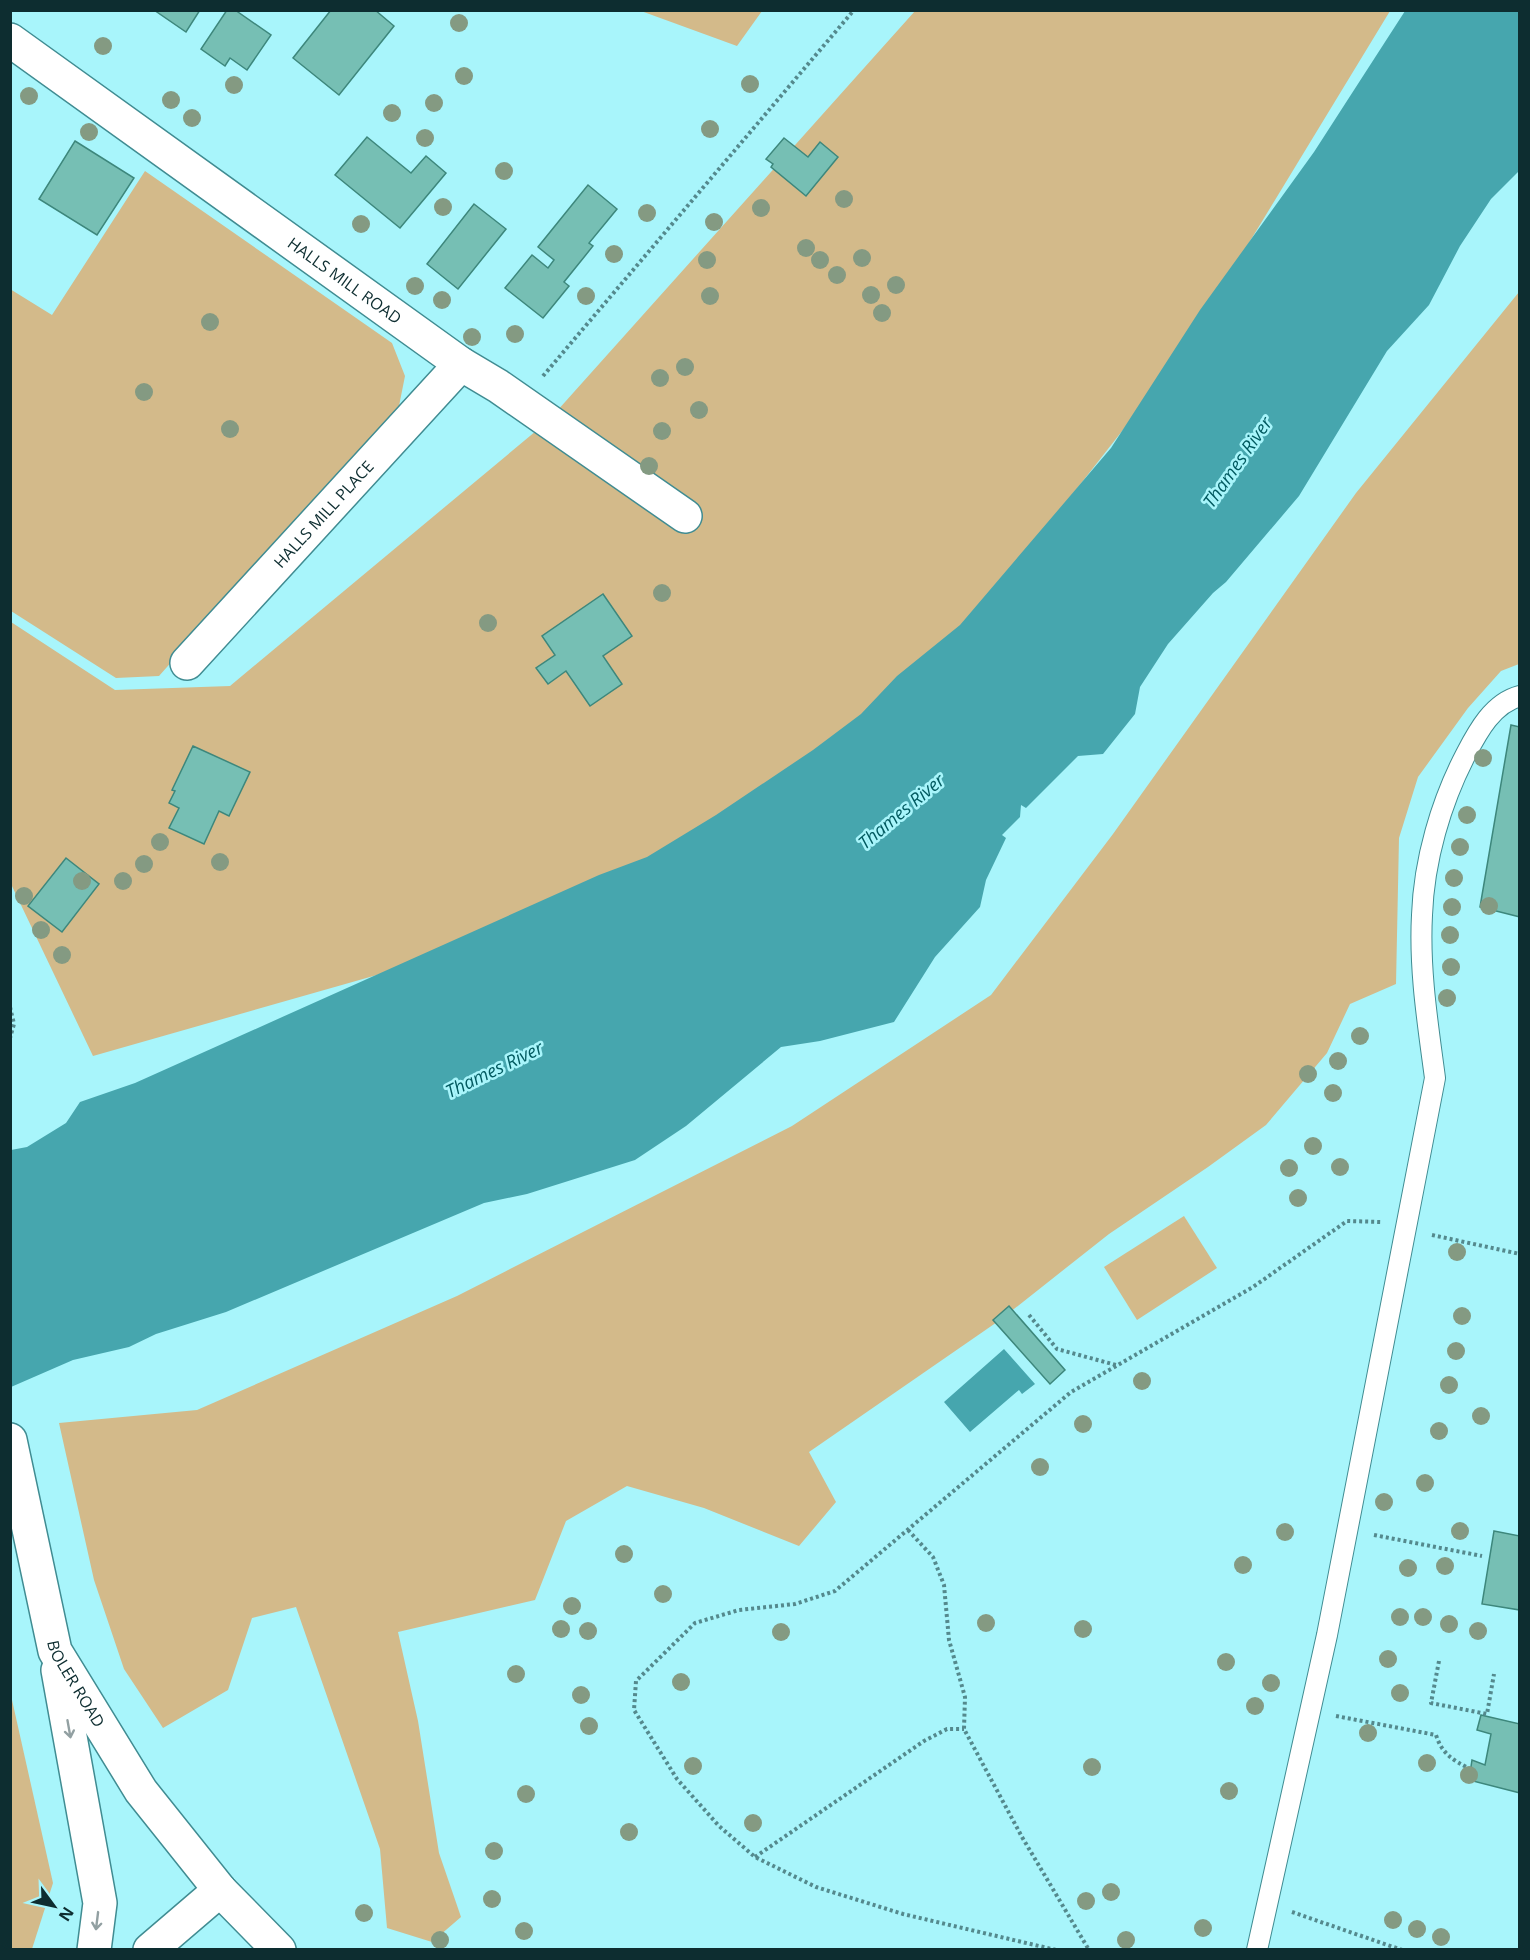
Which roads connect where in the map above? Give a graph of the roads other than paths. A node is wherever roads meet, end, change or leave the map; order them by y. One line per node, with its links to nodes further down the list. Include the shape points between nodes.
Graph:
1 (10, 40): 2 (street, HALLS MILL ROAD)
2 (461, 364): 3 (street, HALLS MILL ROAD); 4 (street, HALLS MILL PLACE)
3 (685, 516)
4 (187, 663)
5 (1520, 696): 12 (lane, via 1509,699 1480,727 1448,789 1432,848 1422,914 1424,991 1435,1078 1348,1530)
6 (11, 1442): 7 (street, BOLER ROAD)
7 (55, 1651): 8 (street, BOLER ROAD, via 141,1791); 9 (street, one-way to 9, via 100,1903)
8 (220, 1890): 10 (street); 11 (street, BOLER ROAD)
9 (94, 1950)
10 (150, 1950)
11 (279, 1950)
12 (1257, 1950)

